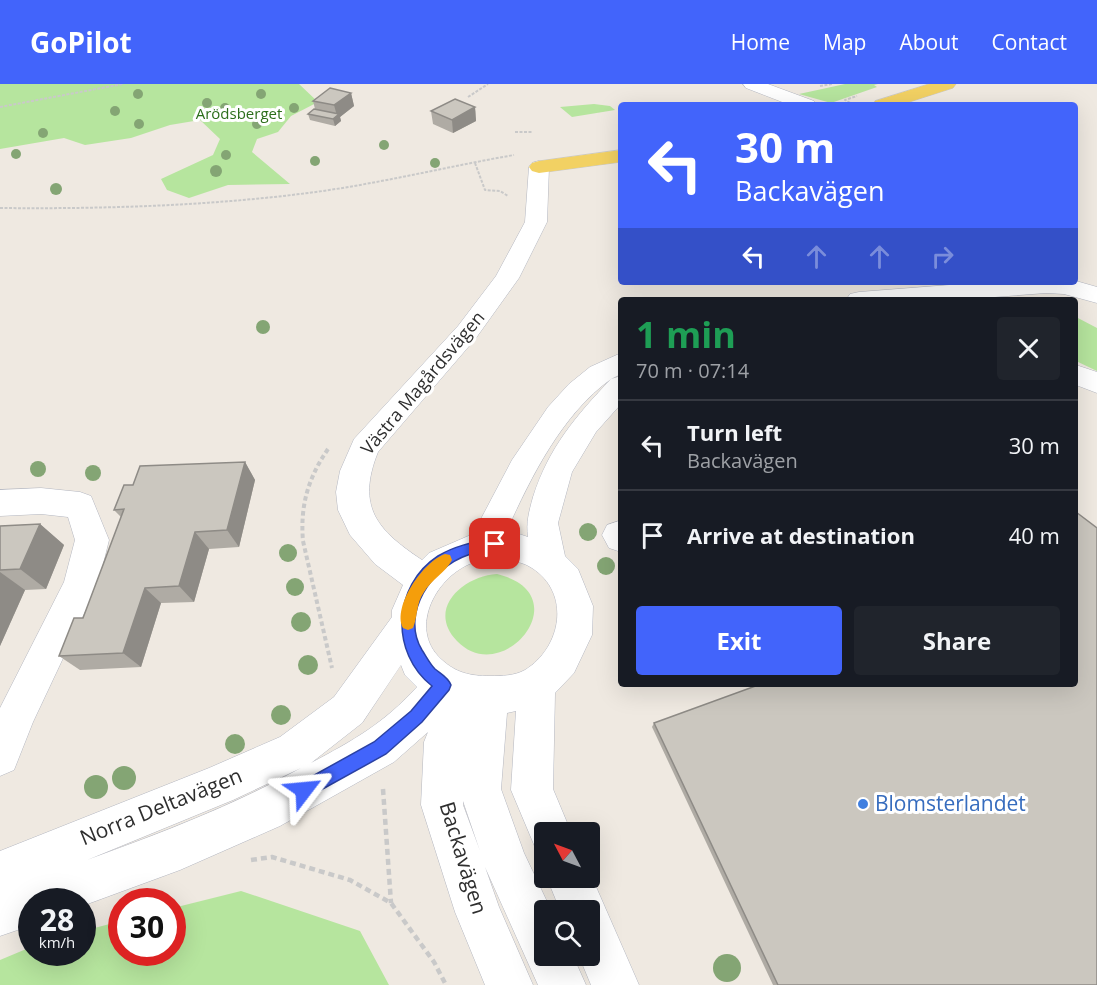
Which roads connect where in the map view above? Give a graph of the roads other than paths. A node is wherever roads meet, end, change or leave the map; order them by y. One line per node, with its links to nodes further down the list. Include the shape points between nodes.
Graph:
1 (752, 84): 3 (street)
2 (947, 84): 4 (main road)
3 (799, 102)
4 (891, 102)
5 (618, 156): 6 (main road)
6 (539, 167): 23 (street, Västra Magårdsvägen, via 536,222 507,278 467,332 365,447 355,466 355,516 364,533 381,551)
7 (1097, 275): 8 (street)
8 (1078, 278)
9 (1053, 289): 10 (street, via 1065,286); 11 (street, via 1007,288)
10 (1097, 295)
11 (896, 297)
12 (1078, 308): 13 (street)
13 (1097, 317)
14 (618, 364): 21 (street, via 592,379 562,409 504,504)
15 (1078, 376): 16 (street)
16 (1097, 383)
17 (618, 389): 19 (street)
18 (618, 423): 19 (street)
19 (586, 424): 22 (street, via 557,470 542,523)
20 (0, 503): 27 (street, via 41,501 80,505 92,540 81,584)
21 (484, 545): 22 (street, via 518,546); 23 (street, via 450,557)
22 (549, 561): 25 (street, via 573,592 578,622 562,662)
23 (423, 580): 24 (street, via 412,601)
24 (408, 624): 26 (street, via 410,642 428,673); 29 (street, Norra Deltavägen, via 348,710 294,751)
25 (536, 685): 26 (street, via 510,694); 28 (street, via 532,790)
26 (465, 691): 30 (street, via 416,717 380,748 265,811 180,848); 33 (street, via 480,789); 36 (street, Backavägen, via 444,742 442,805 478,912)
27 (0, 756)
28 (546, 822)
29 (0, 873)
30 (70, 888)
31 (18, 907): 32 (street)
32 (0, 913)
33 (534, 924)
34 (600, 949): 38 (street)
35 (553, 966): 37 (street)
36 (509, 985)
37 (562, 985)
38 (615, 985)

